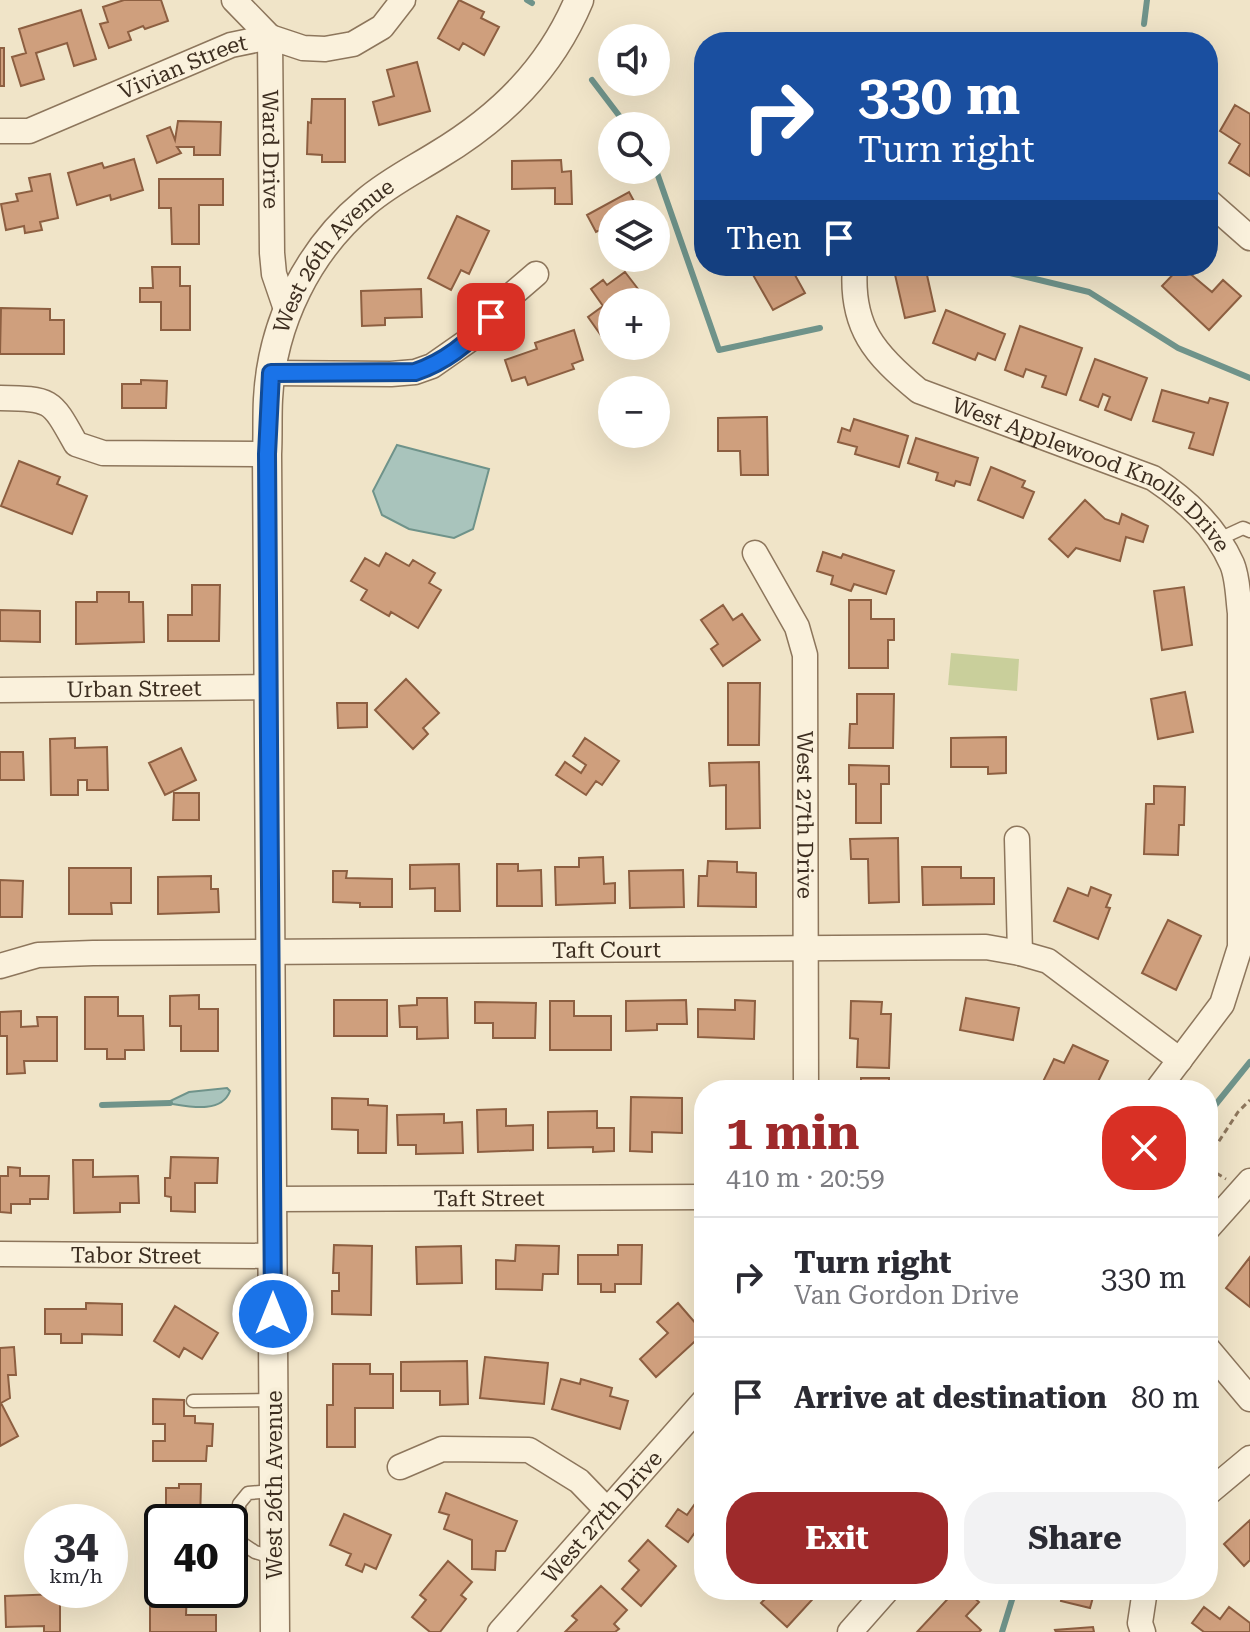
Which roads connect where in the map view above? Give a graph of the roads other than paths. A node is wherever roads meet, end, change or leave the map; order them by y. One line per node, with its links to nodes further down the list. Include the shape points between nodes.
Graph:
1 (234, 0): 4 (street)
2 (403, 0): 4 (street, Vivian Street, via 382,27 353,44 303,48)
3 (579, 0): 10 (street, West 26th Avenue, via 558,43 530,81 492,118 349,218 320,250)
4 (270, 37): 5 (street, Vivian Street, via 231,45 29,131); 10 (street, Ward Drive, via 272,253)
5 (0, 131)
6 (1218, 210): 7 (street)
7 (1250, 238)
8 (536, 274): 11 (street, via 475,336 432,366 391,374)
9 (854, 276): 15 (street, West Applewood Knolls Drive, via 860,326 887,365 919,391 1153,478 1187,501)
10 (287, 312): 11 (street, West 26th Avenue)
11 (271, 373): 13 (street, West 26th Avenue)
12 (0, 398): 13 (street, via 39,399 59,412 76,444 103,453)
13 (267, 454): 19 (street, West 26th Avenue)
14 (1250, 531): 15 (lane, via 1243,528)
15 (1217, 540): 17 (street, West Applewood Knolls Drive)
16 (755, 553): 22 (street, West 27th Drive, via 797,627 805,655)
17 (1243, 590): 18 (street, West Applewood Knolls Drive)
18 (1245, 660): 26 (street, West Applewood Knolls Drive, via 1240,947 1222,1004)
19 (270, 687): 20 (street, Urban Street); 23 (street, West 26th Avenue)
20 (0, 690)
21 (1017, 839): 24 (street)
22 (804, 949): 23 (street, Taft Court); 24 (street, Taft Court, via 986,947); 27 (street, West 27th Drive)
23 (271, 952): 25 (street, Taft Court, via 38,955); 31 (street, West 26th Avenue)
24 (1020, 953): 26 (street, Taft Court, via 1048,961)
25 (0, 966)
26 (1180, 1060): 28 (street, West Applewood Knolls Drive)
27 (806, 1080)
28 (1165, 1080)
29 (1250, 1181): 32 (street)
30 (694, 1197): 31 (street, Taft Street)
31 (273, 1199): 34 (street, West 26th Avenue)
32 (1218, 1217)
33 (0, 1254): 34 (street, Tabor Street)
34 (273, 1256): 37 (street, West 26th Avenue)
35 (1218, 1361): 36 (street)
36 (1250, 1399)
37 (274, 1400): 38 (lane); 46 (street, West 26th Avenue)
38 (193, 1401)
39 (694, 1412): 43 (street, West 27th Drive)
40 (1250, 1458): 42 (street)
41 (400, 1467): 43 (street, via 442,1449 529,1450 579,1481)
42 (1218, 1485)
43 (607, 1510): 47 (street, West 27th Drive)
44 (878, 1600): 48 (street)
45 (1143, 1600): 49 (street)
46 (275, 1632)
47 (500, 1632)
48 (850, 1632)
49 (1143, 1632)

